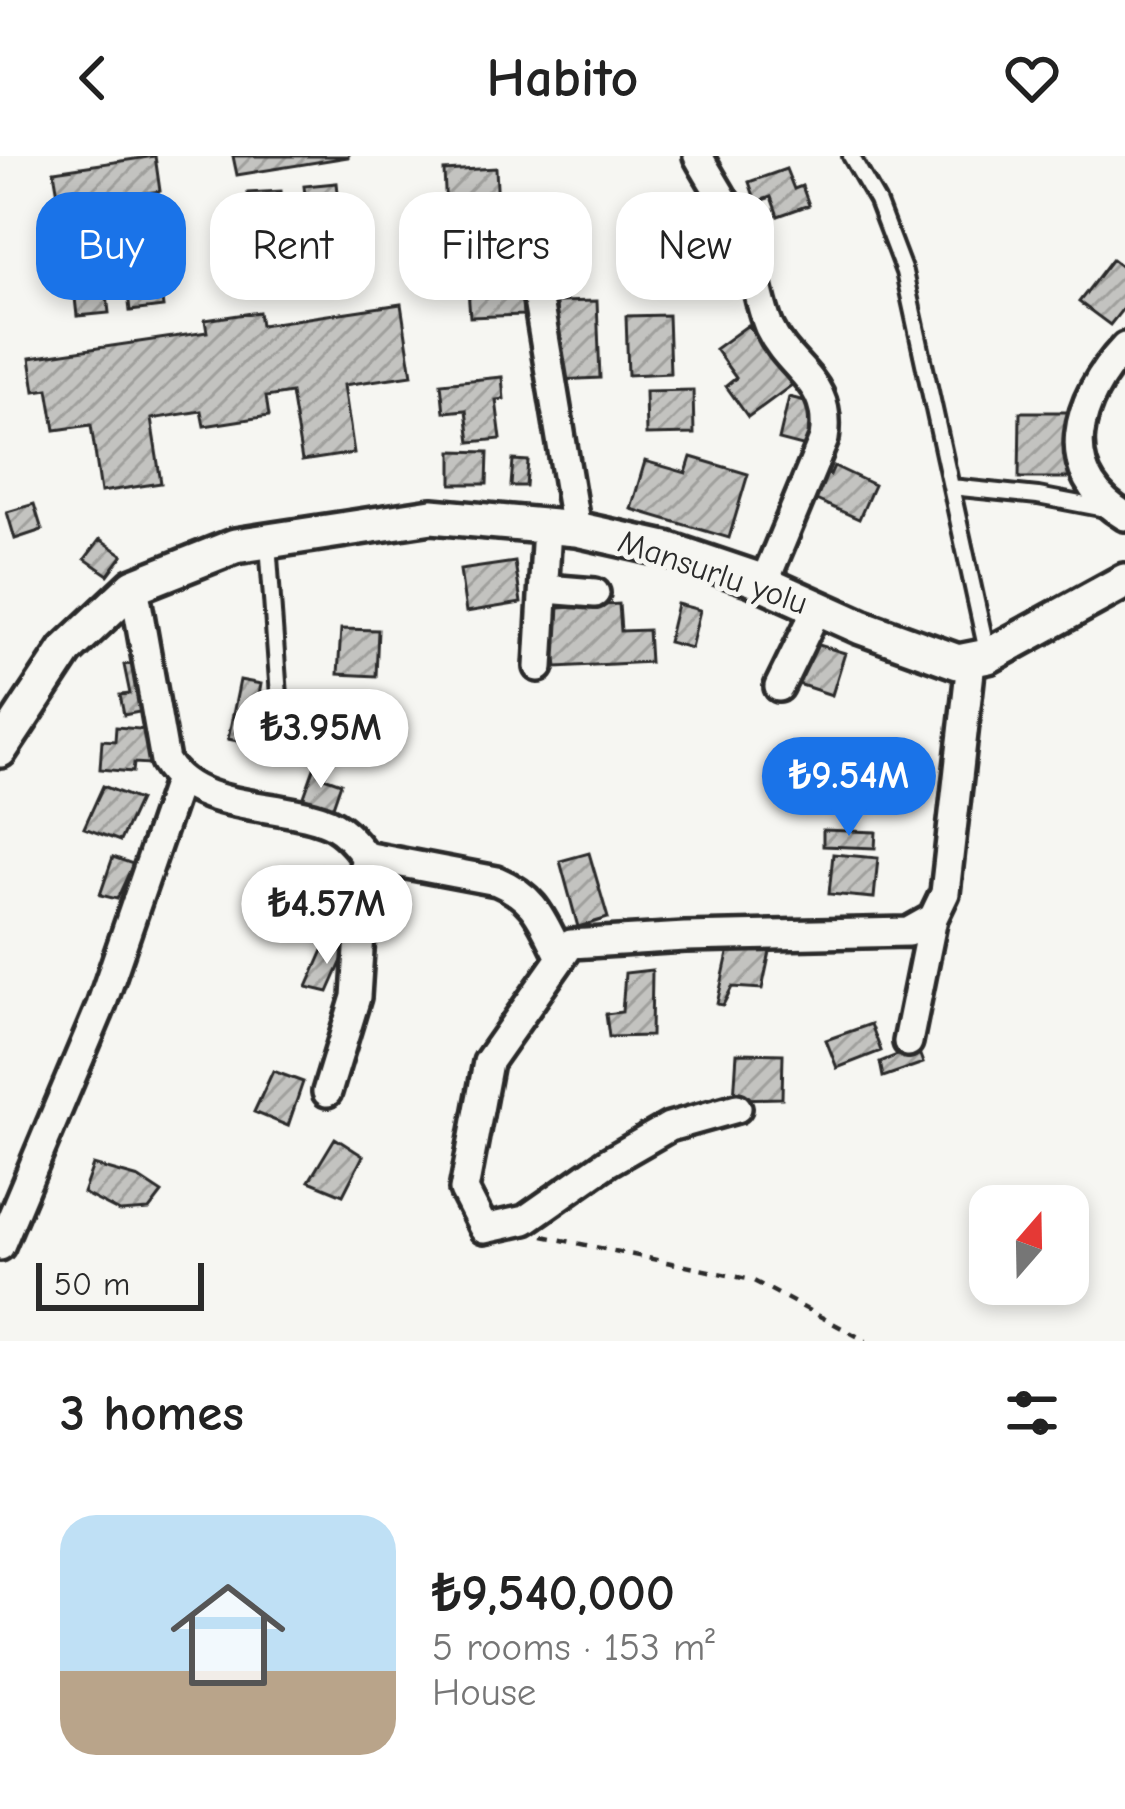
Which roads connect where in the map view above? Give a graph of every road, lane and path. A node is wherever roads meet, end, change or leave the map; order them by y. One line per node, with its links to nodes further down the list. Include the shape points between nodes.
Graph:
1 (698, 156): 10 (street, via 743,237 771,331 813,382 827,419)
2 (851, 156): 5 (lane, via 904,272)
3 (534, 300): 7 (street)
4 (1125, 347): 6 (street, via 1091,394 1078,452 1090,485)
5 (951, 487): 6 (lane); 15 (lane)
6 (1121, 514)
7 (561, 528): 8 (street, Mansurlu yolu, via 432,516); 10 (street, Mansurlu yolu, via 666,549); 12 (street)
8 (268, 543): 11 (street, Mansurlu yolu, via 235,546); 18 (lane)
9 (1125, 581): 15 (street)
10 (764, 583): 14 (street, Mansurlu yolu)
11 (134, 586): 19 (street, Mansurlu yolu, via 66,650); 20 (street, via 165,761)
12 (546, 589): 13 (street); 16 (street)
13 (595, 593)
14 (818, 608): 15 (street, Mansurlu yolu, via 935,657); 17 (street)
15 (979, 659): 22 (street, via 945,893)
16 (538, 667)
17 (779, 687)
18 (278, 695)
19 (0, 750)
20 (179, 779): 21 (street, via 324,820); 28 (street, via 100,1006)
21 (365, 856): 23 (street, via 515,889 532,902); 25 (street, via 356,997)
22 (933, 918): 23 (street, via 908,932 571,944); 24 (street)
23 (561, 958): 27 (street, via 488,1062 464,1190 484,1229)
24 (908, 1042)
25 (327, 1092)
26 (737, 1108): 27 (street, via 669,1127 525,1220)
27 (503, 1225): 29 (path, via 752,1280)
28 (0, 1246)
29 (866, 1341)

